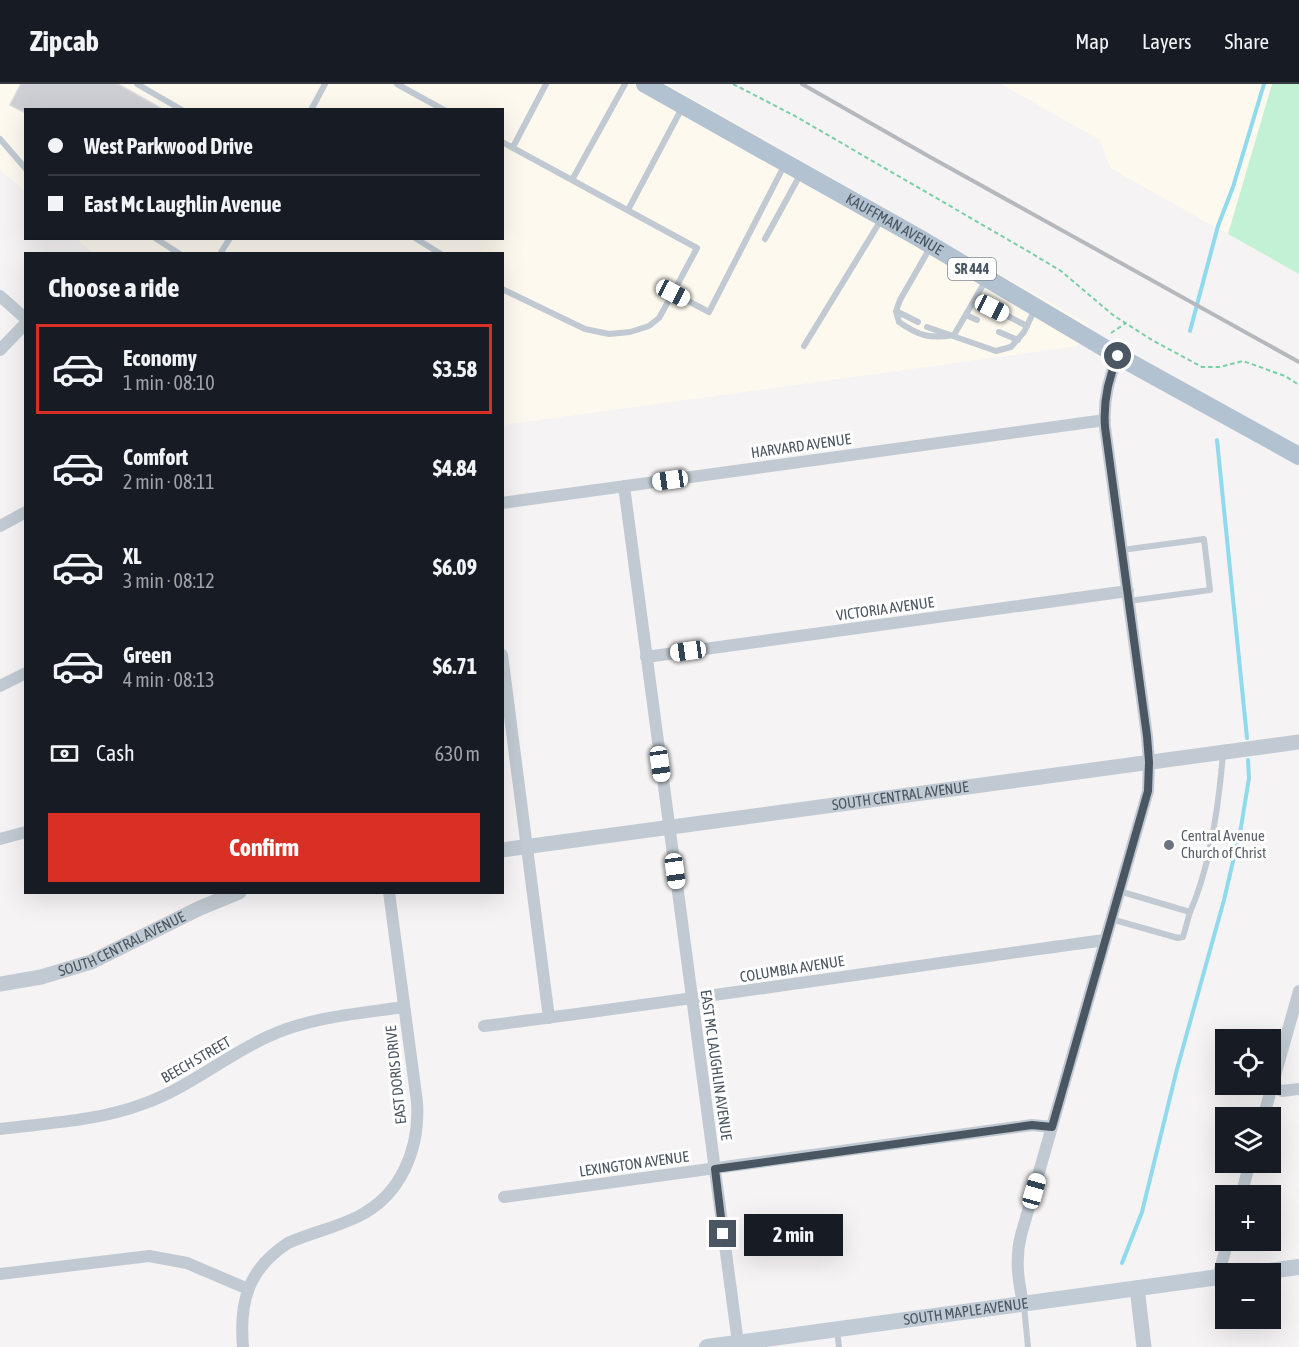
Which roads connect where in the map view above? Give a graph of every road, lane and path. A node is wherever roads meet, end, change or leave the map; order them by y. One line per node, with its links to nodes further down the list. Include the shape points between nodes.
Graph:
1 (137, 84): 9 (lane)
2 (325, 84): 10 (lane)
3 (397, 84): 11 (lane)
4 (546, 84): 14 (lane)
5 (625, 84): 18 (lane)
6 (645, 84): 8 (main road, KAUFFMAN AVENUE / SR 444)
7 (733, 84): 47 (path, via 1061,271 1113,315 1202,367 1243,361)
8 (684, 106): 15 (main road, KAUFFMAN AVENUE / SR 444); 19 (lane)
9 (179, 108)
10 (312, 108)
11 (440, 108)
12 (0, 139): 16 (lane)
13 (504, 143): 14 (lane)
14 (513, 147): 18 (lane)
15 (785, 163): 17 (main road, KAUFFMAN AVENUE / SR 444); 29 (lane, via 709,312)
16 (24, 167)
17 (802, 172): 20 (main road, KAUFFMAN AVENUE / SR 444); 21 (lane)
18 (572, 180): 19 (lane)
19 (628, 210): 29 (lane, via 697,248)
20 (882, 217): 24 (main road, KAUFFMAN AVENUE / SR 444); 44 (lane)
21 (765, 239)
22 (158, 240): 25 (lane)
23 (418, 240): 26 (lane)
24 (931, 245): 27 (main road, KAUFFMAN AVENUE / SR 444); 33 (lane)
25 (177, 252)
26 (438, 252)
27 (987, 278): 31 (lane); 32 (main road, KAUFFMAN AVENUE / SR 444)
28 (504, 290): 29 (lane, via 585,329 609,334 649,326 659,318)
29 (673, 293)
30 (0, 296): 35 (street)
31 (975, 299): 34 (lane); 39 (lane)
32 (1036, 307): 39 (lane); 46 (main road, KAUFFMAN AVENUE / SR 444)
33 (896, 311): 37 (lane); 42 (lane, via 899,322 914,332 936,338)
34 (966, 315): 36 (lane); 42 (lane)
35 (24, 317)
36 (977, 320)
37 (918, 322)
38 (24, 325): 45 (street)
39 (1027, 326): 43 (lane)
40 (927, 327): 42 (lane)
41 (999, 332): 43 (lane)
42 (954, 335): 43 (lane, via 996,351 1011,347)
43 (1018, 340)
44 (804, 346)
45 (0, 350)
46 (1118, 356): 48 (street, via 1107,387); 49 (main road, KAUFFMAN AVENUE / SR 444)
47 (1299, 385)
48 (1105, 420): 50 (street, HARVARD AVENUE); 54 (street)
49 (1299, 456)
50 (624, 486): 51 (street, HARVARD AVENUE); 56 (street, EAST MC LAUGHLIN AVENUE)
51 (504, 502)
52 (24, 513): 53 (street)
53 (0, 526)
54 (1122, 550): 55 (street); 55 (lane, via 1204,539 1210,590)
55 (1128, 596): 56 (street, VICTORIA AVENUE); 62 (street)
56 (646, 657): 63 (street, EAST MC LAUGHLIN AVENUE)
57 (504, 670): 66 (street)
58 (24, 674): 59 (street)
59 (0, 686)
60 (1299, 742): 61 (street, SOUTH CENTRAL AVENUE)
61 (1224, 752): 62 (street, SOUTH CENTRAL AVENUE); 71 (lane, via 1219,804)
62 (1149, 762): 63 (street, SOUTH CENTRAL AVENUE); 68 (street, via 1148,791)
63 (669, 828): 66 (street, SOUTH CENTRAL AVENUE); 76 (street, EAST MC LAUGHLIN AVENUE)
64 (24, 833): 65 (street)
65 (0, 839)
66 (527, 847): 67 (street, SOUTH CENTRAL AVENUE); 78 (street)
67 (504, 850)
68 (1119, 891): 71 (lane); 72 (street)
69 (234, 894): 74 (street, SOUTH CENTRAL AVENUE, via 91,962)
70 (389, 894): 77 (street, EAST DORIS DRIVE)
71 (1190, 912): 72 (lane, via 1183,937 1178,938)
72 (1112, 919): 73 (street)
73 (1106, 940): 76 (street, COLUMBIA AVENUE); 83 (street)
74 (0, 984)
75 (1299, 991): 80 (street)
76 (692, 999): 78 (street, COLUMBIA AVENUE); 85 (street, EAST MC LAUGHLIN AVENUE)
77 (404, 1007): 84 (street, BEECH STREET, via 286,1028 171,1093 125,1110); 92 (street, EAST DORIS DRIVE, via 418,1118 414,1147 404,1172 386,1196 365,1213 305,1235 278,1250 261,1266)
78 (549, 1018): 79 (street, COLUMBIA AVENUE)
79 (484, 1026)
80 (1281, 1055)
81 (1299, 1089): 82 (street)
82 (1281, 1091)
83 (1052, 1127): 85 (street, LEXINGTON AVENUE, via 1032,1125); 93 (street, via 1018,1247 1017,1271)
84 (0, 1129)
85 (715, 1169): 86 (street, LEXINGTON AVENUE); 95 (street, EAST MC LAUGHLIN AVENUE)
86 (504, 1197)
87 (1299, 1267): 88 (main road)
88 (1281, 1269)
89 (0, 1274): 92 (street, via 149,1256 187,1263)
90 (1215, 1277): 91 (main road, SOUTH MAPLE AVENUE)
91 (1137, 1288): 93 (main road, SOUTH MAPLE AVENUE); 100 (street)
92 (248, 1289): 96 (street, EAST DORIS DRIVE, via 241,1315)
93 (1023, 1303): 94 (main road, SOUTH MAPLE AVENUE); 99 (lane)
94 (837, 1329): 95 (main road, SOUTH MAPLE AVENUE); 98 (lane)
95 (738, 1343): 97 (main road, SOUTH MAPLE AVENUE)
96 (243, 1347)
97 (707, 1347)
98 (839, 1347)
99 (1028, 1347)
100 (1144, 1347)

